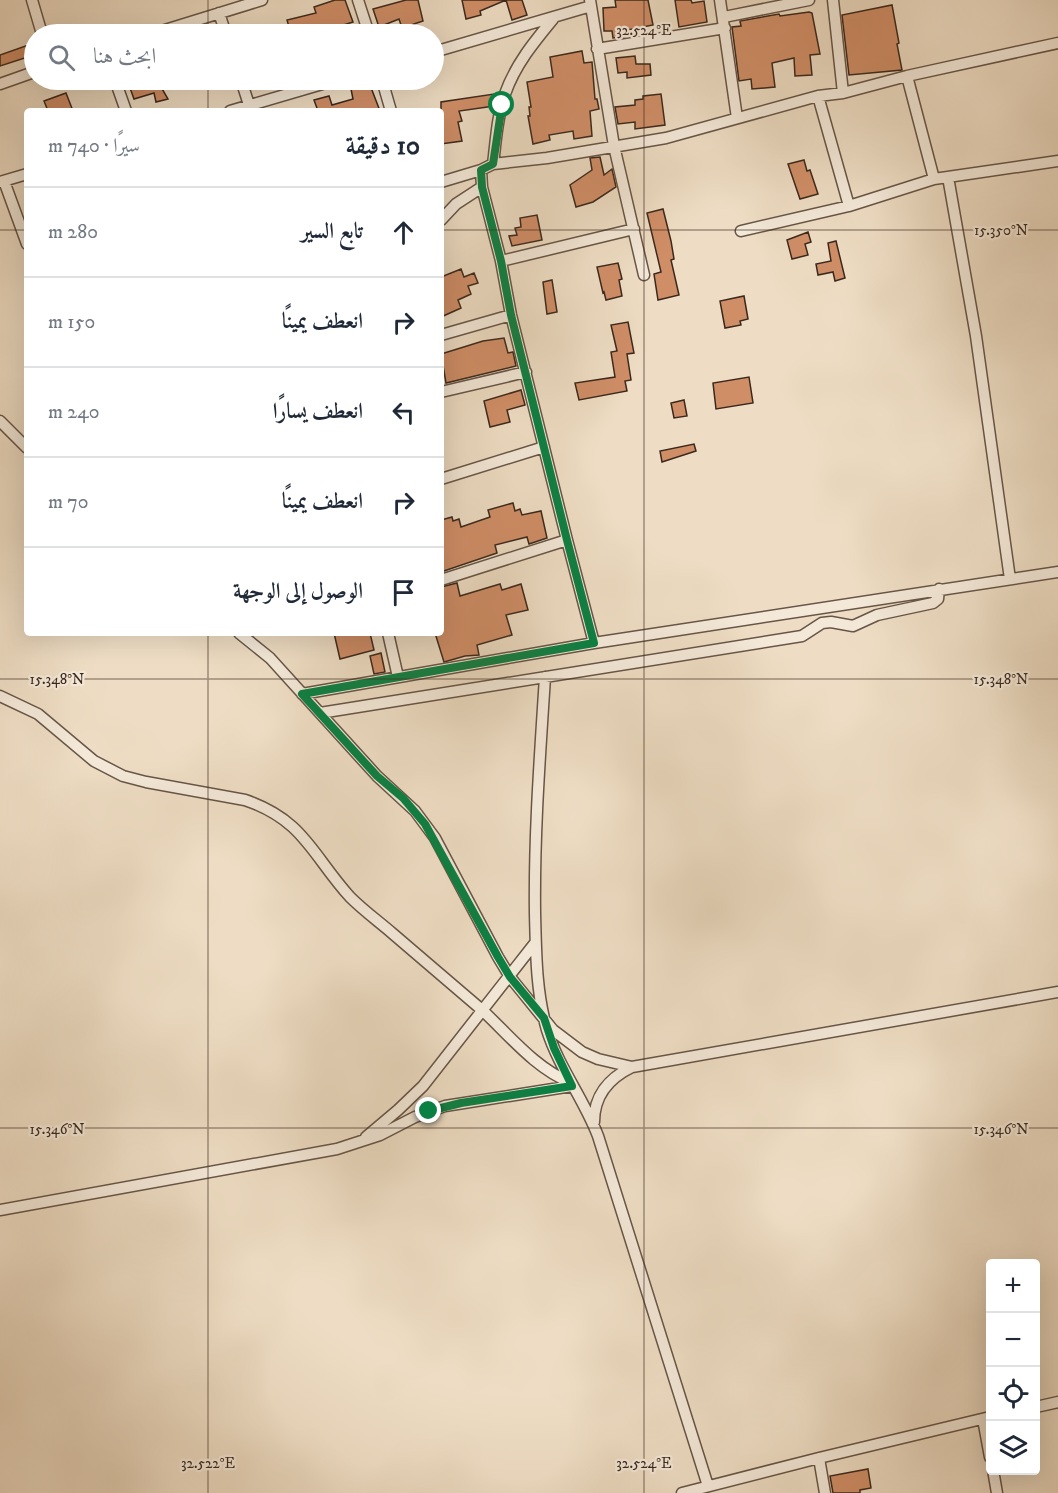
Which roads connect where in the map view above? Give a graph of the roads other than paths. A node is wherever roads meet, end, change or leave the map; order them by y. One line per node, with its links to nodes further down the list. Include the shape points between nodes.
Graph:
1 (32, 0): 11 (street)
2 (262, 0): 8 (street)
3 (358, 0): 14 (street)
4 (720, 0): 10 (street)
5 (809, 0): 10 (street)
6 (833, 0): 25 (street)
7 (590, 3): 9 (street); 17 (street)
8 (219, 13): 12 (street); 13 (street)
9 (554, 18): 16 (street); 33 (street, via 526,54 505,94)
10 (724, 22): 17 (street); 30 (street)
11 (39, 24)
12 (184, 24)
13 (223, 24)
14 (366, 24)
15 (1058, 43): 18 (street)
16 (444, 49)
17 (597, 49): 31 (street)
18 (907, 75): 25 (street); 37 (street)
19 (24, 76): 20 (street)
20 (0, 84)
21 (119, 90): 27 (street)
22 (245, 90): 28 (street)
23 (306, 90): 28 (street)
24 (385, 90): 29 (street)
25 (843, 93): 26 (street)
26 (818, 96): 30 (street); 41 (street)
27 (125, 108)
28 (251, 108)
29 (390, 108)
30 (737, 118): 31 (street, via 666,138)
31 (614, 146): 33 (street); 43 (street)
32 (1058, 160): 36 (street)
33 (493, 164): 34 (street)
34 (481, 170): 38 (street); 40 (street)
35 (24, 175): 39 (street)
36 (948, 177): 37 (street); 59 (street, via 976,336)
37 (934, 179): 41 (street)
38 (444, 181)
39 (2, 182): 45 (street)
40 (482, 187): 42 (street); 46 (street)
41 (849, 206): 44 (street)
42 (444, 217)
43 (634, 229): 46 (street); 47 (street)
44 (741, 231)
45 (24, 237)
46 (501, 261): 48 (street)
47 (644, 275)
48 (511, 315): 49 (street); 50 (street)
49 (444, 334)
50 (526, 372): 51 (street); 54 (street)
51 (444, 391)
52 (0, 421): 53 (street)
53 (24, 445)
54 (544, 447): 55 (street); 56 (street)
55 (444, 478)
56 (567, 540): 58 (street); 63 (street)
57 (1058, 572): 59 (street)
58 (444, 579)
59 (1010, 579): 60 (street)
60 (939, 589): 63 (street); 65 (street, via 938,599 933,603 877,615 853,626 826,622 802,636)
61 (243, 636): 66 (street, via 270,658)
62 (389, 636): 64 (street)
63 (594, 643): 64 (street)
64 (398, 676): 66 (street)
65 (545, 677): 68 (street); 69 (street, via 535,861)
66 (302, 694): 68 (street)
67 (0, 696): 72 (street, via 38,714 94,761 123,776 245,800 284,818 352,899)
68 (320, 713): 70 (street, via 425,824)
69 (535, 943): 70 (street); 73 (street)
70 (510, 977): 72 (street); 73 (street)
71 (1058, 992): 74 (street)
72 (482, 1011): 75 (street, via 541,1064); 77 (street, via 411,1098)
73 (544, 1018): 74 (street, via 582,1052); 75 (street)
74 (632, 1067): 76 (street, via 604,1089 596,1106)
75 (571, 1084): 76 (street); 77 (street, via 445,1106)
76 (594, 1124): 84 (street)
77 (359, 1143): 78 (street)
78 (0, 1210)
79 (1058, 1402): 80 (street)
80 (1040, 1406)
81 (986, 1418): 82 (street)
82 (819, 1458): 84 (street); 86 (street)
83 (994, 1475): 87 (street)
84 (708, 1486): 85 (street)
85 (682, 1493)
86 (825, 1493)
87 (997, 1493)

